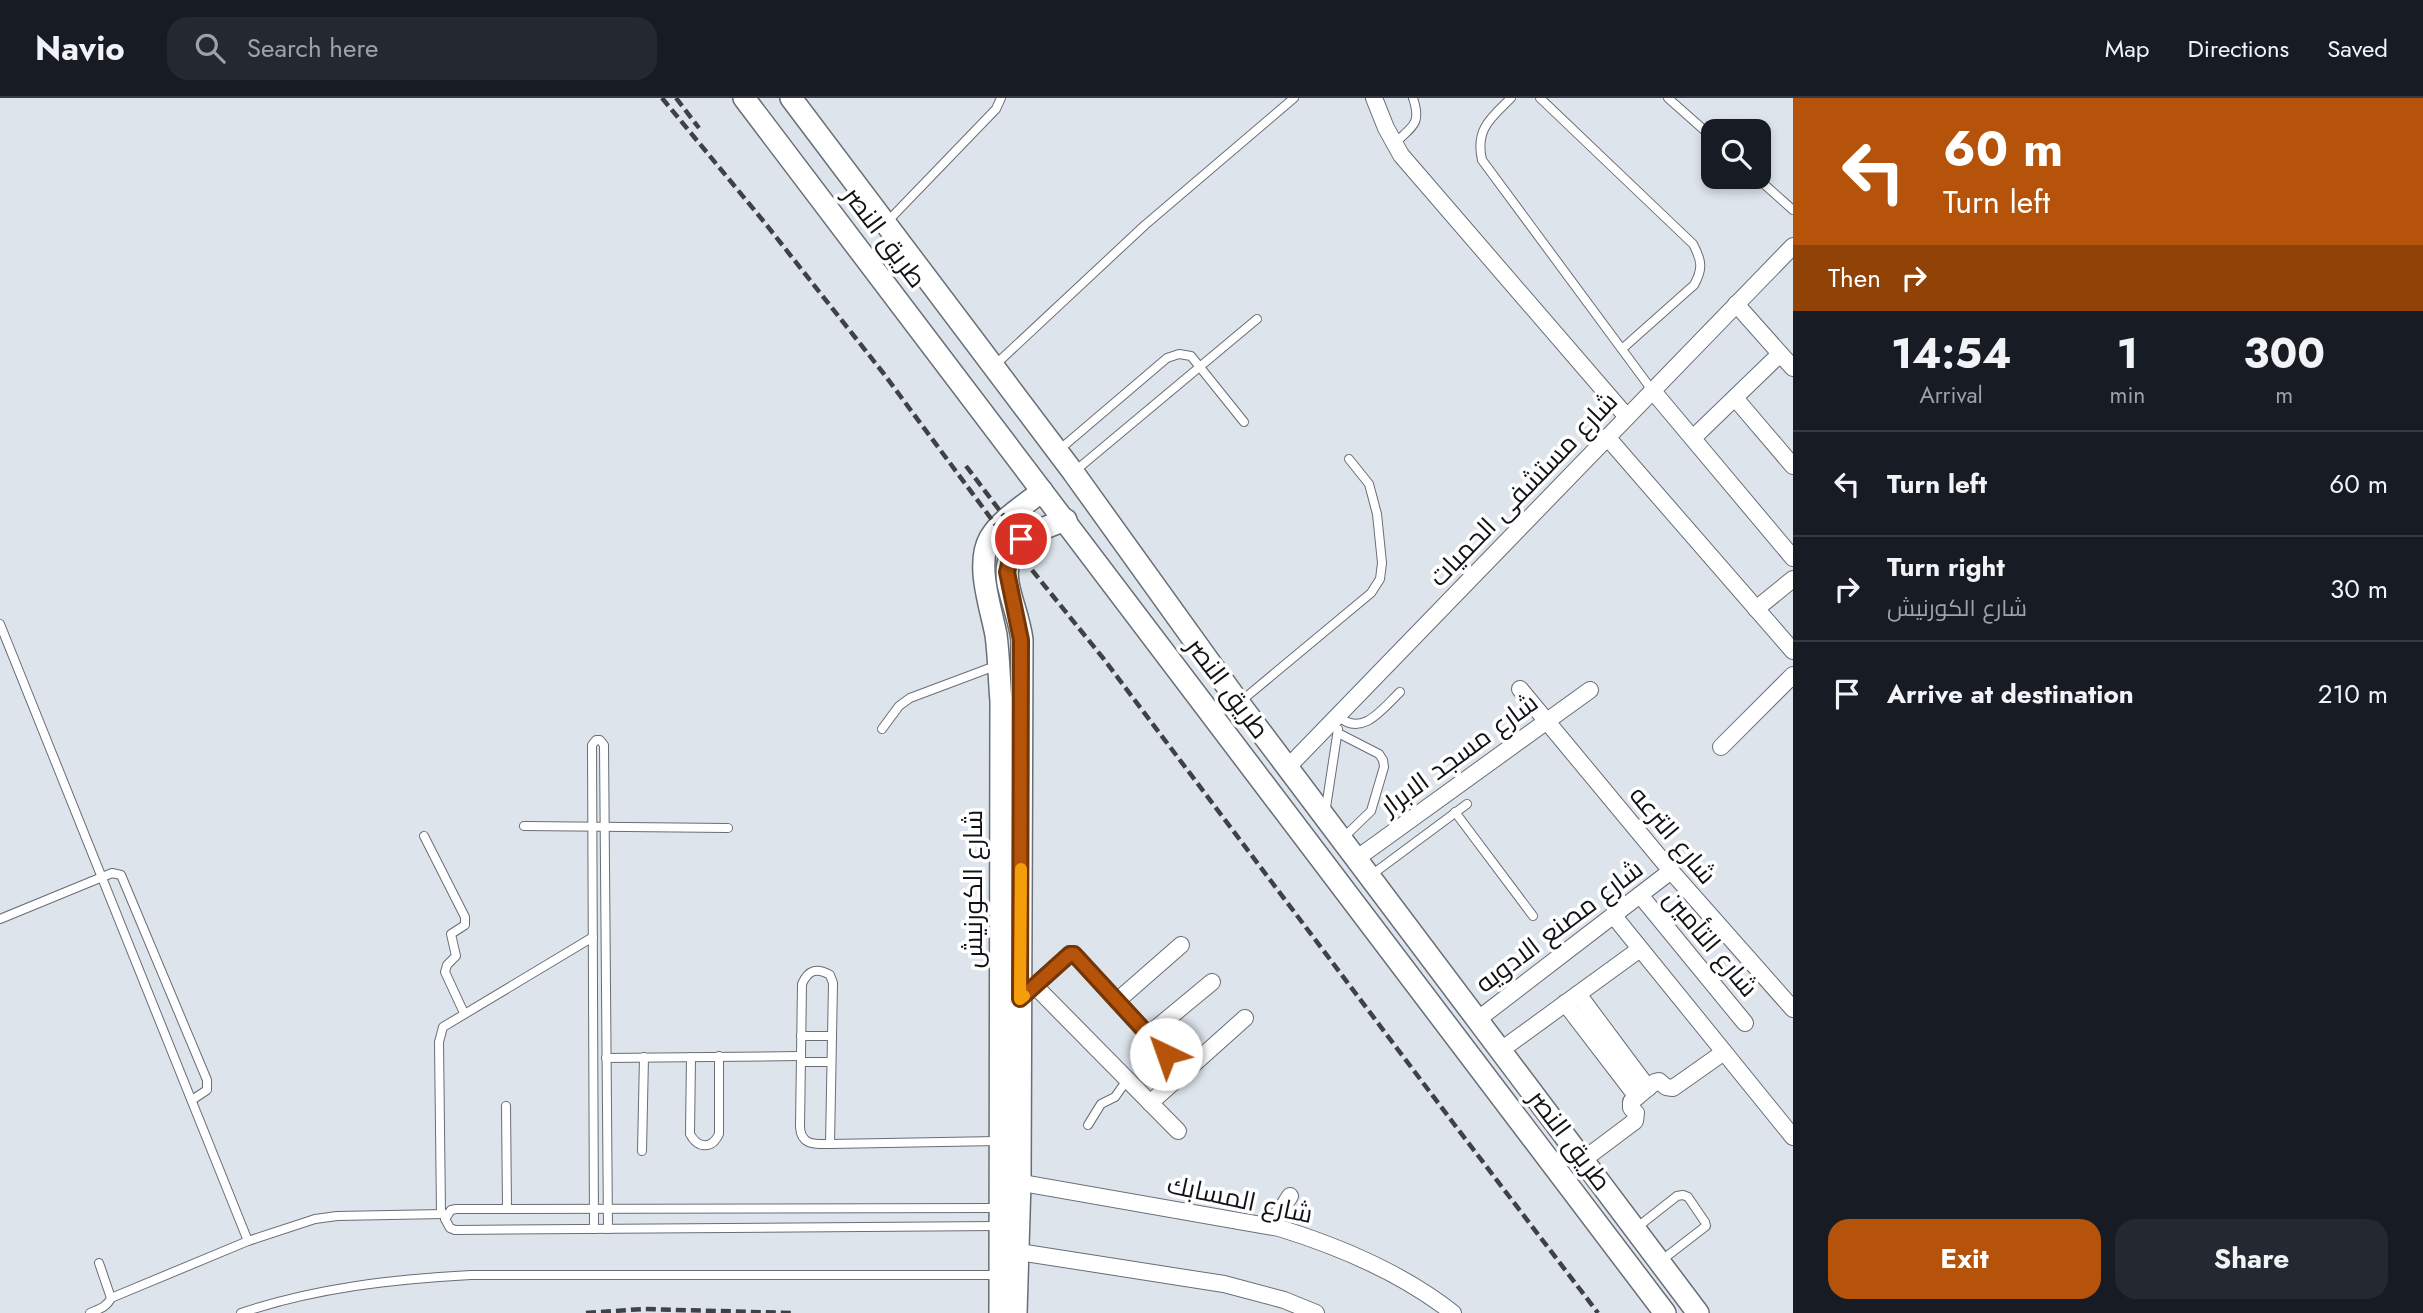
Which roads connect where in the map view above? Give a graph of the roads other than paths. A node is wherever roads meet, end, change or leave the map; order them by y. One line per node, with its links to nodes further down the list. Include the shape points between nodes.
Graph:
1 (744, 98): 33 (main road, طريق النصر)
2 (791, 98): 14 (main road, طريق النصر)
3 (1001, 98): 14 (lane, via 996,109)
4 (1294, 98): 20 (lane, via 1145,225)
5 (1374, 98): 11 (street)
6 (1413, 98): 11 (lane, via 1416,123)
7 (1511, 98): 18 (lane, via 1483,126 1482,160)
8 (1540, 98): 18 (lane, via 1693,244 1700,259 1702,271 1694,285)
9 (1668, 98): 10 (lane)
10 (1701, 127)
11 (1394, 144): 25 (street)
12 (1769, 189): 13 (lane)
13 (1793, 210)
14 (885, 224): 20 (main road, طريق النصر)
15 (1793, 246): 16 (street, شارع مستشفى الحميات)
16 (1737, 304): 19 (street); 23 (street, شارع مستشفى الحميات)
17 (1257, 319): 21 (lane)
18 (1622, 349): 23 (lane)
19 (1780, 354): 22 (street); 24 (street)
20 (994, 366): 29 (main road, طريق النصر)
21 (1200, 367): 26 (lane); 29 (lane, via 1191,356 1167,358); 32 (lane)
22 (1793, 368)
23 (1652, 390): 25 (street, شارع مستشفى الحميات); 28 (street)
24 (1735, 398): 28 (street); 31 (street)
25 (1627, 417): 27 (street, شارع مستشفى الحميات)
26 (1244, 422)
27 (1607, 437): 37 (street); 47 (street, شارع مستشفى الحميات)
28 (1693, 438): 35 (street)
29 (1057, 452): 32 (main road, طريق النصر)
30 (1349, 459): 46 (lane, via 1374,499 1380,579 1371,593)
31 (1793, 466)
32 (1073, 472): 46 (main road, طريق النصر)
33 (1042, 491): 34 (main road, طريق النصر); 40 (main road, شارع الكورنيش, via 995,531 985,549 985,583)
34 (1066, 520): 41 (main road, شارع الكورنيش, via 1026,536 1012,552 1007,582 1020,629); 135 (main road, طريق النصر)
35 (1793, 558)
36 (1793, 579): 37 (street)
37 (1756, 609): 39 (street)
38 (0, 624): 64 (lane)
39 (1793, 651)
40 (998, 665): 41 (main road); 49 (lane, via 910,698); 104 (main road, شارع الكورنيش)
41 (1021, 666): 75 (main road, شارع الكورنيش)
42 (1792, 678): 50 (street)
43 (1520, 689): 48 (street, شارع الترعه)
44 (1590, 690): 48 (street, شارع مسجد الابرار)
45 (1400, 692): 47 (lane, via 1366,723)
46 (1239, 703): 51 (main road, طريق النصر)
47 (1338, 722): 51 (street, شارع مستشفى الحميات); 54 (lane); 60 (lane, via 1379,754 1384,767 1371,811)
48 (1546, 722): 61 (street, شارع مسجد الابرار); 62 (street, شارع الترعه)
49 (882, 729)
50 (1721, 747)
51 (1288, 767): 54 (main road, طريق النصر)
52 (1466, 804): 53 (lane)
53 (1455, 813): 63 (lane); 67 (lane)
54 (1325, 817): 60 (main road, طريق النصر)
55 (524, 826): 56 (lane)
56 (593, 827): 57 (lane); 57 (lane, via 592,745 600,740 604,745); 69 (lane)
57 (604, 827): 58 (lane); 73 (lane)
58 (728, 828)
59 (424, 836): 79 (lane, via 466,921 452,934 456,956 445,972)
60 (1342, 839): 61 (main road, طريق النصر)
61 (1356, 859): 63 (main road, طريق النصر)
62 (1671, 871): 65 (street, شارع مصنع الادويه); 77 (street, شارع الترعه)
63 (1370, 876): 81 (main road, طريق النصر)
64 (102, 877): 68 (lane); 98 (lane); 98 (lane, via 117,874 124,879 207,1080 207,1090)
65 (1640, 895): 66 (street, شارع مصنع الادويه); 82 (street, شارع التأمين)
66 (1613, 915): 71 (street); 81 (street, شارع مصنع الادويه)
67 (1534, 916)
68 (0, 919)
69 (593, 937): 72 (lane); 79 (lane)
70 (1181, 945): 78 (street)
71 (1640, 948): 76 (street); 87 (street)
72 (593, 949): 73 (lane); 93 (lane)
73 (605, 949): 91 (lane)
74 (1212, 982): 83 (street)
75 (1028, 993): 78 (street, via 1072,953); 96 (street); 108 (main road, شارع الكورنيش)
76 (1572, 998): 86 (street); 97 (street)
77 (1789, 998)
78 (1118, 1001): 83 (street)
79 (464, 1013): 115 (lane, via 443,1027 439,1042)
80 (1245, 1018): 95 (street)
81 (1478, 1020): 86 (main road, طريق النصر)
82 (1745, 1023)
83 (1148, 1035): 95 (street)
84 (801, 1036): 85 (lane); 85 (lane, via 802,984 813,970 830,975 833,983); 92 (lane)
85 (832, 1036): 94 (lane)
86 (1501, 1050): 107 (main road, طريق النصر)
87 (1724, 1052): 97 (street, via 1673,1088 1659,1081); 103 (street)
88 (719, 1056): 90 (lane); 90 (lane, via 719,1134 709,1146 694,1142 690,1134); 92 (lane)
89 (644, 1057): 90 (lane); 91 (lane); 106 (lane)
90 (691, 1057)
91 (606, 1059): 93 (lane); 113 (lane)
92 (801, 1059): 94 (lane); 105 (lane, via 800,1133 812,1144)
93 (594, 1060): 112 (lane)
94 (831, 1062): 105 (lane)
95 (1183, 1073): 99 (street)
96 (1127, 1080): 99 (street); 101 (lane, via 1115,1097 1101,1104)
97 (1642, 1092): 107 (street, via 1630,1105 1635,1121)
98 (192, 1100): 123 (lane)
99 (1150, 1103): 102 (street)
100 (506, 1106): 111 (lane)
101 (1088, 1125)
102 (1178, 1131)
103 (1793, 1137)
104 (1001, 1141): 105 (lane); 108 (main road, شارع الكورنيش)
105 (830, 1144)
106 (642, 1151)
107 (1583, 1160): 122 (main road, طريق النصر)
108 (1011, 1181): 116 (main road, شارع الكورنيش); 117 (street, شارع المسابك); 124 (main road, شارع الكورنيش)
109 (1290, 1196): 117 (street)
110 (816, 1208): 113 (lane); 114 (lane); 119 (lane)
111 (507, 1209): 112 (lane); 115 (lane, via 456,1209)
112 (594, 1209): 113 (lane); 120 (lane)
113 (608, 1209): 121 (lane)
114 (919, 1209): 116 (lane); 118 (lane)
115 (444, 1214): 120 (lane, via 446,1224 455,1230); 123 (lane, via 327,1217)
116 (1001, 1217): 118 (lane); 127 (main road, شارع الكورنيش)
117 (1271, 1226): 134 (street, شارع المسابك, via 1391,1273)
118 (919, 1227): 119 (lane)
119 (816, 1228): 121 (lane)
120 (594, 1229): 121 (lane)
121 (608, 1229)
122 (1634, 1229): 125 (main road, طريق النصر); 125 (lane, via 1677,1196 1688,1197 1706,1226)
123 (248, 1241): 128 (lane)
124 (1019, 1252): 132 (main road, شارع الكورنيش); 133 (street, via 1224,1284)
125 (1660, 1262): 136 (main road, طريق النصر)
126 (99, 1264): 128 (lane)
127 (1000, 1275): 130 (lane, via 471,1275 362,1284); 131 (main road, شارع الكورنيش)
128 (111, 1297): 129 (lane, via 108,1304)
129 (90, 1313)
130 (241, 1313)
131 (1000, 1313)
132 (1016, 1313)
133 (1317, 1313)
134 (1453, 1313)
135 (1665, 1313)
136 (1698, 1313)

